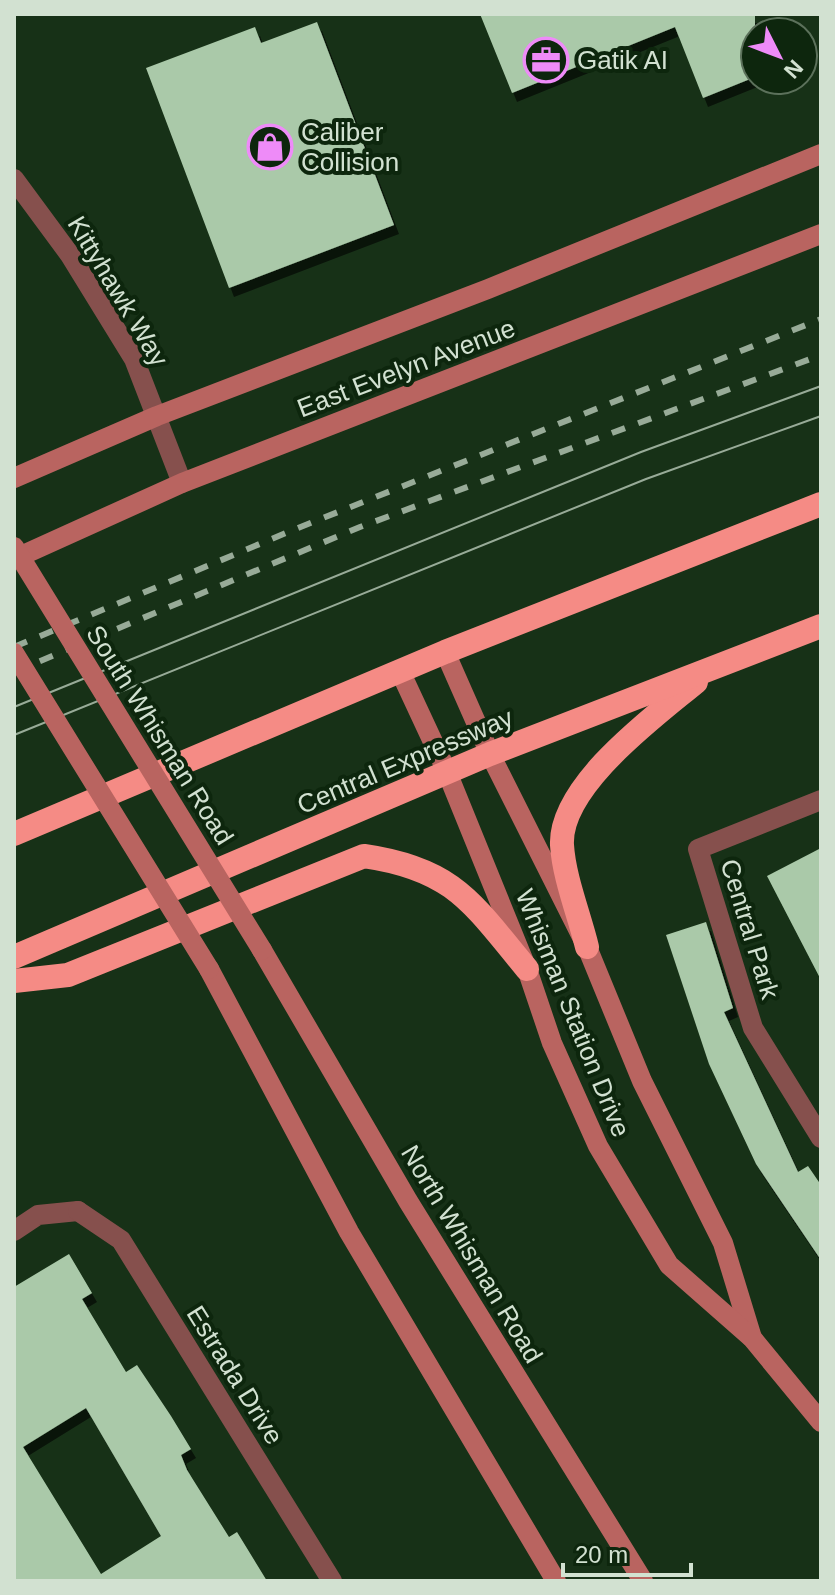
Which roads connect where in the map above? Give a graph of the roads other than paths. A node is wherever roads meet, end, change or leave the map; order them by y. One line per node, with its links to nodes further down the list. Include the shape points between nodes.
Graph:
1 (821, 154): 4 (main road, East Evelyn Avenue)
2 (14, 179): 4 (street, Kittyhawk Way, via 70,255 134,359)
3 (821, 234): 6 (main road, East Evelyn Avenue)
4 (157, 416): 5 (main road, East Evelyn Avenue); 6 (street, Kittyhawk Way)
5 (14, 478)
6 (182, 483): 9 (main road, East Evelyn Avenue)
7 (821, 504): 11 (highway)
8 (14, 547): 20 (main road, South Whisman Road, bridge)
9 (14, 559)
10 (821, 626): 13 (highway, Central Expressway)
11 (445, 652): 14 (highway); 15 (main road, Whisman Station Drive)
12 (14, 653): 29 (main road, bridge, via 209,969 349,1232)
13 (710, 669): 15 (highway, Central Expressway); 19 (highway, via 600,764 569,814 562,842)
14 (400, 671): 16 (main road, Whisman Station Drive); 18 (highway)
15 (490, 754): 16 (highway, Central Expressway); 19 (main road, Whisman Station Drive)
16 (447, 772): 21 (highway, Central Expressway); 22 (main road, Whisman Station Drive)
17 (821, 800): 24 (street, Central Park, via 698,849 753,1028)
18 (14, 834)
19 (587, 947): 26 (main road, Whisman Station Drive, via 642,1081 723,1243)
20 (262, 950): 30 (main road, North Whisman Road, via 408,1201)
21 (14, 957)
22 (527, 969): 23 (highway, via 470,901 438,877 405,862 364,856 68,975); 26 (main road, Whisman Station Drive, via 552,1043 598,1146 669,1265)
23 (14, 981)
24 (821, 1138)
25 (14, 1231): 28 (street, Estrada Drive, via 38,1215 78,1211 121,1240)
26 (752, 1338): 27 (main road, Whisman Station Drive)
27 (821, 1422)
28 (332, 1581)
29 (556, 1581)
30 (643, 1581)

